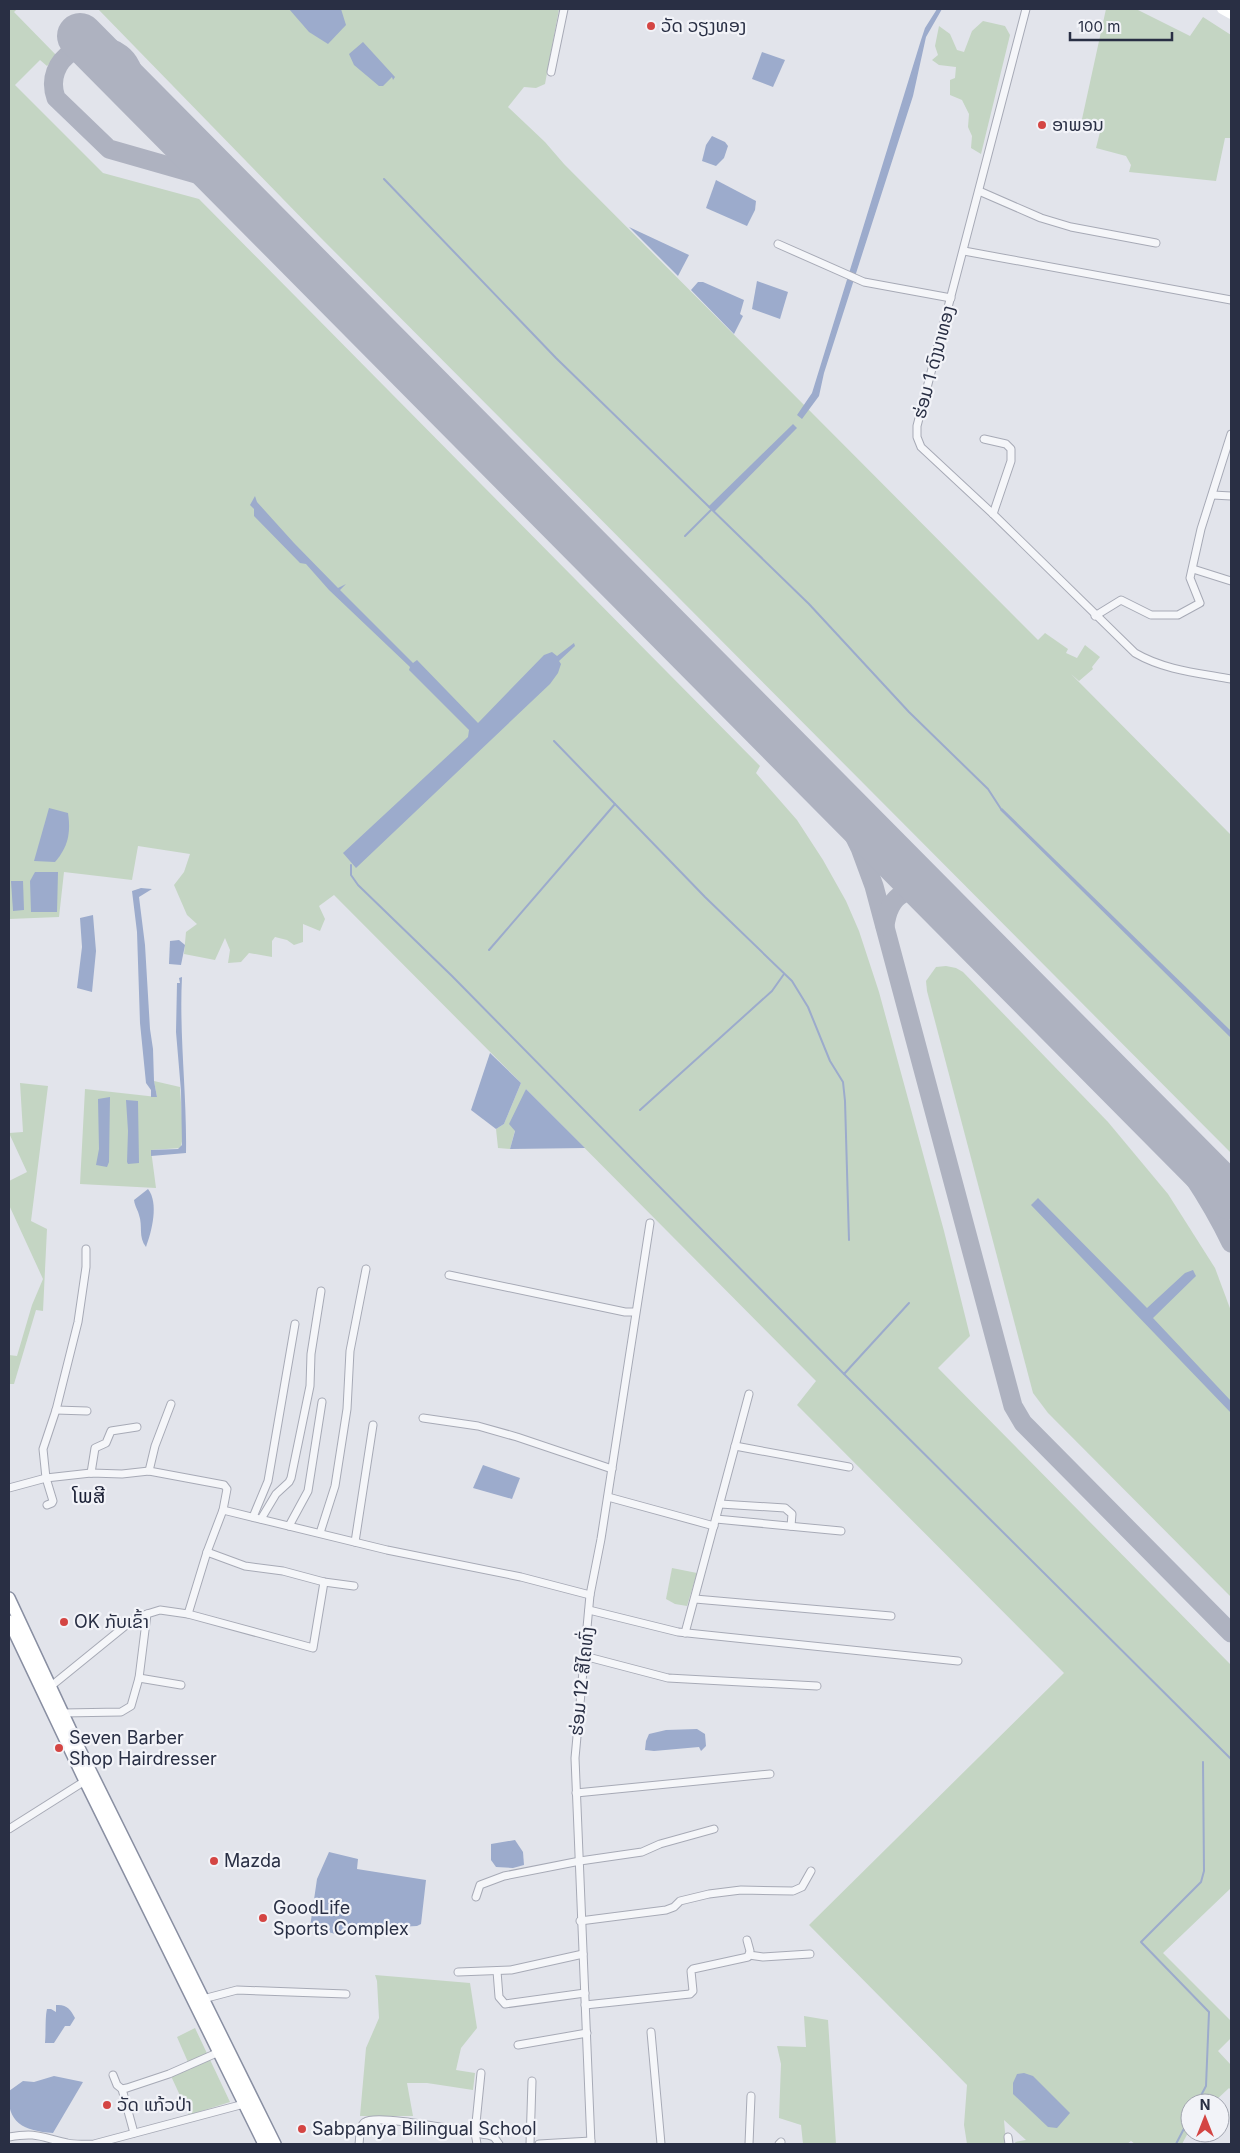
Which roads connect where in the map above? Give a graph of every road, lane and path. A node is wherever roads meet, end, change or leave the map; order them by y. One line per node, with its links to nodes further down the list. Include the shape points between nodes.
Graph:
1 (564, 9): 5 (street)
2 (1026, 9): 6 (street, ຮ່ອມ 1 ດົງນາທອງ)
3 (1222, 9): 4 (main road)
4 (1231, 14)
5 (551, 72)
6 (979, 191): 7 (street, via 1041,218 1071,227); 9 (street, ຮ່ອມ 1 ດົງນາທອງ)
7 (1156, 243)
8 (778, 244): 10 (street, via 856,280)
9 (964, 251): 10 (street, ຮ່ອມ 1 ດົງນາທອງ); 11 (street)
10 (952, 298): 16 (street, ຮ່ອມ 1 ດົງນາທອງ, via 916,437 921,447)
11 (1231, 300)
12 (1231, 434): 14 (street)
13 (984, 439): 16 (street, via 1011,448 1011,461)
14 (1213, 495): 15 (street); 17 (street)
15 (1231, 496)
16 (993, 514): 19 (street, ຮ່ອມ 1 ດົງນາທອງ)
17 (1192, 569): 18 (street); 19 (street, via 1190,578 1200,603 1178,615 1151,615 1121,600)
18 (1231, 581)
19 (1095, 616): 20 (street, ຮ່ອມ 1 ດົງນາທອງ, via 1147,660 1169,668)
20 (1231, 679)
21 (650, 1223): 26 (street, ຮ່ອມ 12 ສີໄຄທົ່ງ)
22 (86, 1248): 31 (street, via 78,1322)
23 (366, 1269): 53 (street, via 350,1351 347,1409 335,1486)
24 (449, 1275): 26 (street)
25 (321, 1291): 48 (street, via 311,1354 310,1386 291,1478 276,1494)
26 (635, 1312): 38 (street, ຮ່ອມ 12 ສີໄຄທົ່ງ)
27 (295, 1324): 47 (street, via 268,1481)
28 (750, 1394): 36 (street)
29 (322, 1402): 50 (street, via 308,1491)
30 (171, 1404): 39 (street, via 154,1446)
31 (56, 1410): 32 (street); 41 (street, via 44,1443)
32 (87, 1411)
33 (423, 1418): 38 (street, via 502,1432)
34 (372, 1425): 54 (street)
35 (137, 1427): 40 (street, via 111,1431 106,1444 95,1448)
36 (735, 1446): 37 (street); 44 (street)
37 (848, 1467)
38 (612, 1469): 43 (street, ຮ່ອມ 12 ສີໄຄທົ່ງ)
39 (149, 1471): 40 (street); 46 (street, via 224,1485 227,1489)
40 (92, 1473): 41 (street)
41 (46, 1478): 42 (street); 45 (street, via 53,1501)
42 (9, 1488)
43 (608, 1498): 49 (street); 58 (street, ຮ່ອມ 12 ສີໄຄທົ່ງ)
44 (720, 1504): 49 (street); 51 (street, via 785,1508 792,1514)
45 (47, 1506)
46 (223, 1510): 47 (street); 55 (street)
47 (253, 1517): 48 (street)
48 (261, 1519): 50 (street)
49 (715, 1523): 51 (street); 60 (street)
50 (289, 1526): 53 (street)
51 (791, 1526): 52 (street)
52 (841, 1531)
53 (320, 1533): 54 (street)
54 (355, 1542): 58 (street)
55 (207, 1552): 56 (street, via 245,1566 291,1572); 63 (street)
56 (324, 1582): 57 (street); 63 (street, via 313,1648)
57 (354, 1586)
58 (590, 1595): 61 (street, ຮ່ອມ 12 ສີໄຄທົ່ງ)
59 (9, 1598): 72 (highway)
60 (695, 1599): 64 (street); 66 (street)
61 (589, 1610): 66 (street); 67 (street, ຮ່ອມ 12 ສີໄຄທົ່ງ)
62 (147, 1614): 63 (street, via 160,1610); 69 (street); 72 (street, via 130,1622)
63 (188, 1614)
64 (891, 1616)
65 (9, 1621): 75 (highway)
66 (686, 1633): 68 (street)
67 (584, 1656): 71 (street, via 668,1678); 76 (street, ຮ່ອມ 12 ສີໄຄທົ່ງ, via 575,1758)
68 (958, 1661)
69 (139, 1678): 70 (street); 73 (street, via 131,1706 121,1712)
70 (181, 1685)
71 (817, 1686)
72 (50, 1687): 73 (highway)
73 (63, 1714): 75 (highway)
74 (770, 1774): 76 (street)
75 (89, 1778): 77 (street); 91 (highway); 96 (highway)
76 (576, 1793): 79 (street, ຮ່ອມ 12 ສີໄຄທົ່ງ)
77 (9, 1829)
78 (714, 1829): 79 (street, via 642,1852)
79 (580, 1861): 81 (street, via 494,1879 480,1886); 82 (street, ຮ່ອມ 12 ສີໄຄທົ່ງ)
80 (811, 1871): 82 (street, via 802,1887 793,1891 742,1890 709,1894 680,1900 666,1910)
81 (476, 1897)
82 (580, 1921): 84 (street, ຮ່ອມ 12 ສີໄຄທົ່ງ)
83 (747, 1940): 86 (street)
84 (583, 1954): 88 (street); 89 (street, ຮ່ອມ 12 ສີໄຄທົ່ງ)
85 (810, 1954): 86 (street)
86 (749, 1955): 92 (street, via 693,1968 693,1991 690,1994)
87 (458, 1972): 88 (street)
88 (497, 1972): 89 (street, via 499,1997 504,2004)
89 (585, 1993): 92 (street, ຮ່ອມ 12 ສີໄຄທົ່ງ)
90 (346, 1994): 91 (street, via 237,1990)
91 (203, 1999): 108 (highway)
92 (586, 2005): 93 (street, ຮ່ອມ 12 ສີໄຄທົ່ງ)
93 (586, 2032): 95 (street); 106 (street, ຮ່ອມ 12 ສີໄຄທົ່ງ)
94 (651, 2032): 114 (street)
95 (518, 2045)
96 (219, 2052): 100 (street, via 169,2074); 102 (highway)
97 (481, 2073): 104 (street)
98 (113, 2075): 100 (street)
99 (532, 2081): 112 (street)
100 (122, 2089): 103 (street)
101 (751, 2096): 115 (street)
102 (244, 2104): 103 (street); 107 (highway)
103 (134, 2133): 105 (street, via 94,2144 68,2144 37,2134)
104 (475, 2133): 109 (street, via 396,2120 370,2120 362,2126); 110 (street); 111 (street, via 494,2137)
105 (9, 2137)
106 (591, 2143): 113 (street)
107 (264, 2144)
108 (275, 2144)
109 (359, 2144)
110 (477, 2144)
111 (499, 2144)
112 (530, 2144)
113 (539, 2144)
114 (661, 2144)
115 (749, 2144)

